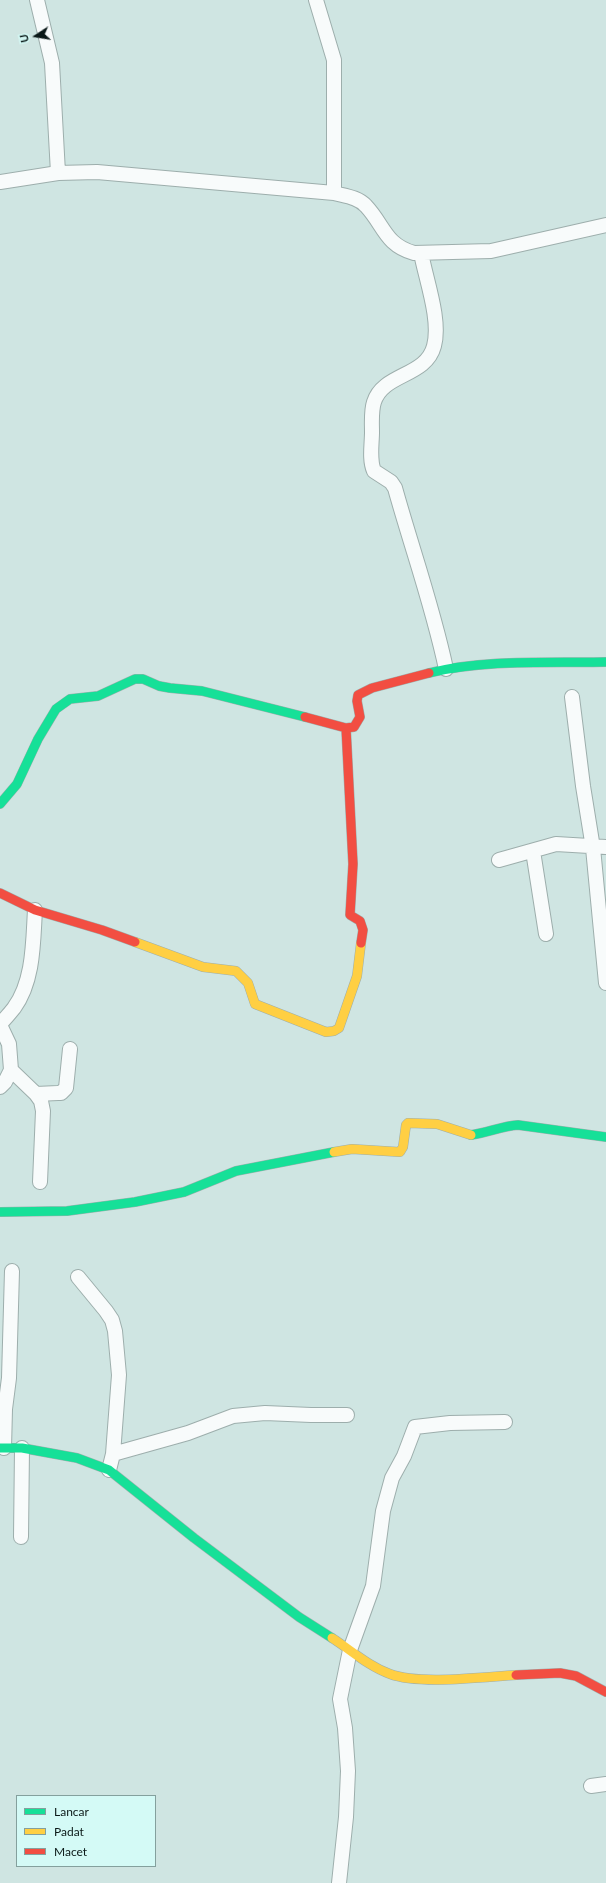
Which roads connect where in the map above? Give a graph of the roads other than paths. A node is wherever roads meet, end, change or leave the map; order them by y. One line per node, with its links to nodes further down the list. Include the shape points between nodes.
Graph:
1 (37, 0): 3 (street, via 52,63)
2 (316, 0): 5 (street, via 334,66)
3 (58, 173): 4 (street); 5 (street, via 97,172)
4 (0, 182)
5 (334, 193): 7 (street, via 366,205 393,243 405,250)
6 (606, 225): 7 (street, via 491,251)
7 (421, 253): 9 (street, via 435,320 435,345 421,366 377,394 372,416 372,460 374,471 391,482 395,488 434,617)
8 (606, 662): 9 (street, via 480,665)
9 (446, 669): 11 (street, via 363,692 357,701 360,717 357,724)
10 (572, 697): 13 (street, via 583,786)
11 (346, 728): 12 (street, via 202,691 170,688 135,679 98,696 70,699 56,709 38,739 17,784); 17 (street, via 353,864 350,915 360,921 363,930 357,976 339,1028 334,1031 326,1032 255,1004 248,983 236,971 203,967 102,930)
12 (0, 804)
13 (599, 848): 14 (street, via 564,844); 19 (street)
14 (533, 851): 15 (street); 18 (street)
15 (499, 860)
16 (0, 893): 17 (street)
17 (34, 910): 20 (street, via 26,983 15,1007)
18 (546, 934)
19 (606, 983)
20 (0, 1025): 22 (street, via 9,1044)
21 (70, 1049): 24 (street, via 66,1088 58,1093)
22 (10, 1070): 23 (street); 24 (street)
23 (0, 1087)
24 (36, 1094): 26 (street, via 43,1111)
25 (606, 1137): 27 (street, via 518,1125 469,1134 437,1124 408,1123 400,1152 352,1149 327,1153 236,1171 184,1192 135,1202 66,1211)
26 (40, 1182)
27 (0, 1212)
28 (12, 1271): 32 (street, via 9,1378)
29 (78, 1278): 34 (street, via 106,1311 115,1331 118,1388)
30 (348, 1415): 34 (street, via 265,1413 233,1416 188,1433)
31 (505, 1422): 37 (street, via 450,1423 415,1427 392,1478 383,1511 373,1586)
32 (2, 1448): 33 (street)
33 (22, 1448): 35 (street, via 77,1458); 36 (street)
34 (113, 1454): 35 (street)
35 (109, 1470): 37 (street, via 299,1617)
36 (21, 1537)
37 (350, 1650): 38 (street, via 368,1663 390,1674 403,1677 432,1679 560,1673 576,1676); 41 (street, via 340,1699 346,1728 348,1771)
38 (606, 1692)
39 (606, 1784): 40 (street)
40 (591, 1786)
41 (339, 1883)

